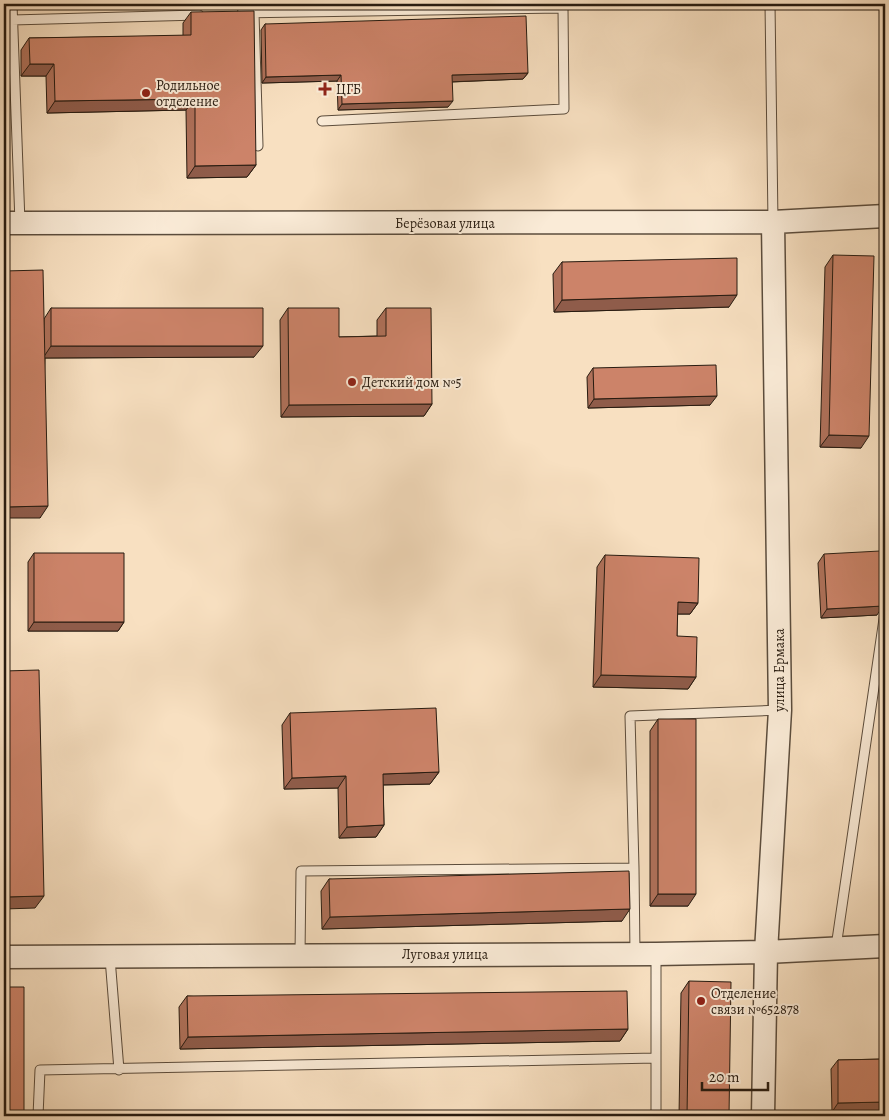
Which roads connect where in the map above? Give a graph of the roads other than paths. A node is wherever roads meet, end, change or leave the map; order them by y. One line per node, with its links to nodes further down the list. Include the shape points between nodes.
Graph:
1 (12, 4): 7 (lane)
2 (770, 4): 11 (lane)
3 (563, 6): 5 (lane); 8 (lane, via 564,109)
4 (235, 13): 5 (lane)
5 (254, 13): 9 (lane)
6 (206, 14): 7 (lane)
7 (12, 20): 12 (lane)
8 (322, 121)
9 (258, 146)
10 (885, 216): 11 (street, Берёзовая улица)
11 (773, 222): 12 (street, Берёзовая улица); 14 (street, улица Ермака)
12 (12, 223)
13 (885, 612): 17 (lane)
14 (780, 710): 15 (lane, via 630,716); 18 (street, улица Ермака)
15 (634, 868): 19 (lane); 20 (lane, via 302,871)
16 (885, 946): 17 (street, Луговая улица)
17 (836, 947): 18 (street, Луговая улица)
18 (766, 952): 19 (street, Луговая улица); 27 (street, улица Ермака)
19 (646, 954): 20 (street, Луговая улица); 23 (lane)
20 (300, 955): 21 (street, Луговая улица)
21 (110, 956): 22 (street, Луговая улица); 24 (lane)
22 (4, 957)
23 (656, 1058): 24 (lane); 26 (lane)
24 (119, 1070): 25 (lane, via 40,1070)
25 (38, 1116)
26 (656, 1116)
27 (764, 1116)

